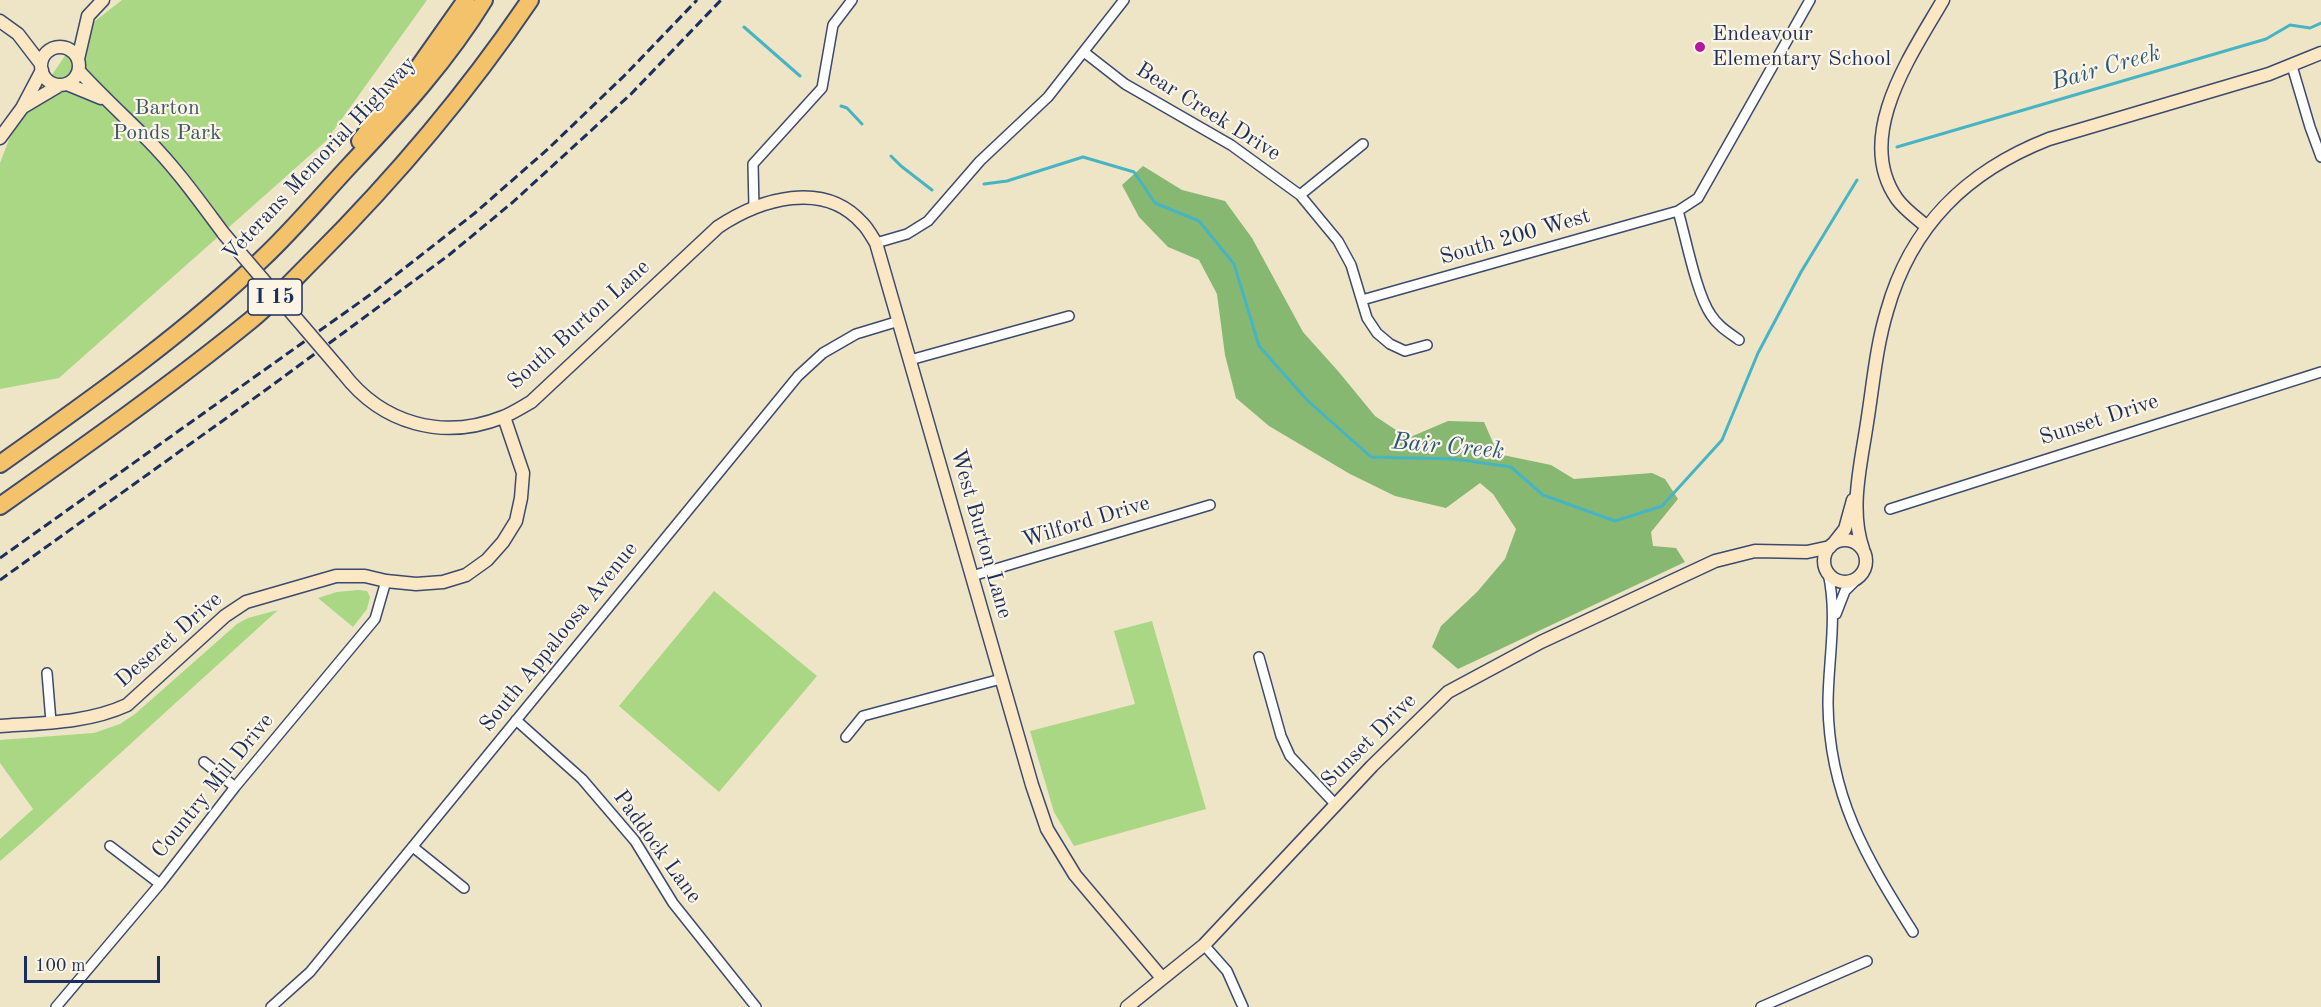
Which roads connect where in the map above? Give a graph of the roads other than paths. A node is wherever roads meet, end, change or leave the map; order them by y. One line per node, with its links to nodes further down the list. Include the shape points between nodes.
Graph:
1 (103, 0): 10 (street, via 88,16)
2 (466, 0): 29 (highway, via 418,68)
3 (484, 0): 29 (highway, Veterans Memorial Highway / I 15, via 387,127)
4 (532, 0): 42 (highway, I 15, via 434,130 345,228 253,319)
5 (852, 0): 25 (street, via 832,25 822,88 753,164)
6 (1124, 0): 13 (street)
7 (1810, 0): 26 (street, via 1698,198)
8 (1943, 0): 28 (street, via 1896,85 1885,119 1882,146 1885,174 1892,191)
9 (0, 21): 11 (street)
10 (85, 26): 12 (street, via 73,39); 15 (street)
11 (18, 34): 12 (street); 17 (street)
12 (55, 48): 15 (street, via 70,50); 17 (street, via 43,57)
13 (1084, 52): 24 (street, Bear Creek Drive, via 1125,84 1231,145); 30 (street, via 1048,97 980,161 928,221 907,234)
14 (2321, 53): 16 (street)
15 (78, 65): 18 (street, via 76,76); 19 (street, South Burton Lane)
16 (2292, 66): 23 (street); 28 (street, via 2025,148 1968,184)
17 (42, 67): 18 (street, via 48,81); 20 (street)
18 (63, 85): 19 (street); 20 (street)
19 (105, 100): 38 (street, South Burton Lane, bridge, via 149,141 355,389 376,406 395,417 428,427 458,427)
20 (22, 108): 21 (street)
21 (0, 138)
22 (1363, 144): 24 (street)
23 (2321, 156)
24 (1300, 195): 31 (street, Bear Creek Drive, via 1338,241 1352,265)
25 (754, 207): 27 (street, West Burton Lane); 30 (street, West Burton Lane, via 816,197 837,204 863,223)
26 (1678, 211): 31 (street, South 200 West); 34 (street, via 1702,297 1720,326)
27 (718, 227): 38 (street, South Burton Lane, via 531,402)
28 (1928, 227): 40 (street, via 1904,265 1886,312)
29 (279, 242): 39 (highway, Veterans Memorial Highway / I 15, via 226,292 111,386)
30 (876, 243): 33 (street, West Burton Lane)
31 (1362, 300): 35 (street, Bear Creek Drive, via 1367,318 1390,344 1405,351)
32 (1069, 316): 36 (street)
33 (899, 321): 36 (street, West Burton Lane); 55 (street, South Appaloosa Avenue, via 856,334 823,353 798,376)
34 (1738, 340)
35 (1427, 345)
36 (910, 360): 48 (street, West Burton Lane)
37 (2321, 372): 43 (street, Sunset Drive)
38 (504, 417): 50 (street, Deseret Drive, via 523,473 516,521 503,542 466,575 434,583)
39 (0, 464)
40 (1858, 484): 44 (street, via 1845,529); 45 (street, via 1857,523)
41 (1210, 505): 48 (street, Wilford Drive)
42 (0, 506)
43 (1890, 509)
44 (1832, 545): 45 (street, via 1850,540); 46 (street, Sunset Drive, via 1808,552); 47 (street, via 1825,557)
45 (1863, 549): 49 (street, via 1867,562)
46 (1786, 552): 47 (street); 61 (street, Sunset Drive, via 1743,553 1715,561 1541,642 1448,692)
47 (1827, 570): 49 (street, via 1841,582); 51 (street)
48 (972, 576): 54 (street, West Burton Lane)
49 (1857, 579): 51 (street, via 1845,591)
50 (386, 581): 56 (street, Deseret Drive, via 336,576 246,602 225,616 127,705 109,713); 60 (street, Country Mill Drive, via 375,619)
51 (1834, 622): 66 (street, via 1828,707 1841,790 1863,849)
52 (1258, 657): 61 (street, via 1290,756)
53 (46, 673): 56 (street)
54 (1001, 679): 58 (street, via 863,716); 69 (street, West Burton Lane, via 1047,829 1075,875)
55 (516, 720): 63 (street, South Appaloosa Avenue); 72 (street, Paddock Lane, via 582,779 635,841 673,903)
56 (51, 722): 57 (street, Deseret Drive)
57 (0, 726)
58 (846, 737)
59 (204, 762): 60 (street)
60 (235, 787): 64 (street, Country Mill Drive)
61 (1336, 805): 67 (street, Sunset Drive)
62 (110, 846): 64 (street)
63 (413, 847): 65 (street); 71 (street, South Appaloosa Avenue, via 310,972)
64 (160, 884): 70 (street, Country Mill Drive)
65 (464, 888)
66 (1912, 932)
67 (1204, 945): 69 (street, Sunset Drive); 74 (street, via 1227,971)
68 (1868, 961): 75 (street)
69 (1162, 978): 73 (street, Sunset Drive)
70 (56, 1007)
71 (271, 1007)
72 (756, 1007)
73 (1127, 1007)
74 (1243, 1007)
75 (1761, 1007)

